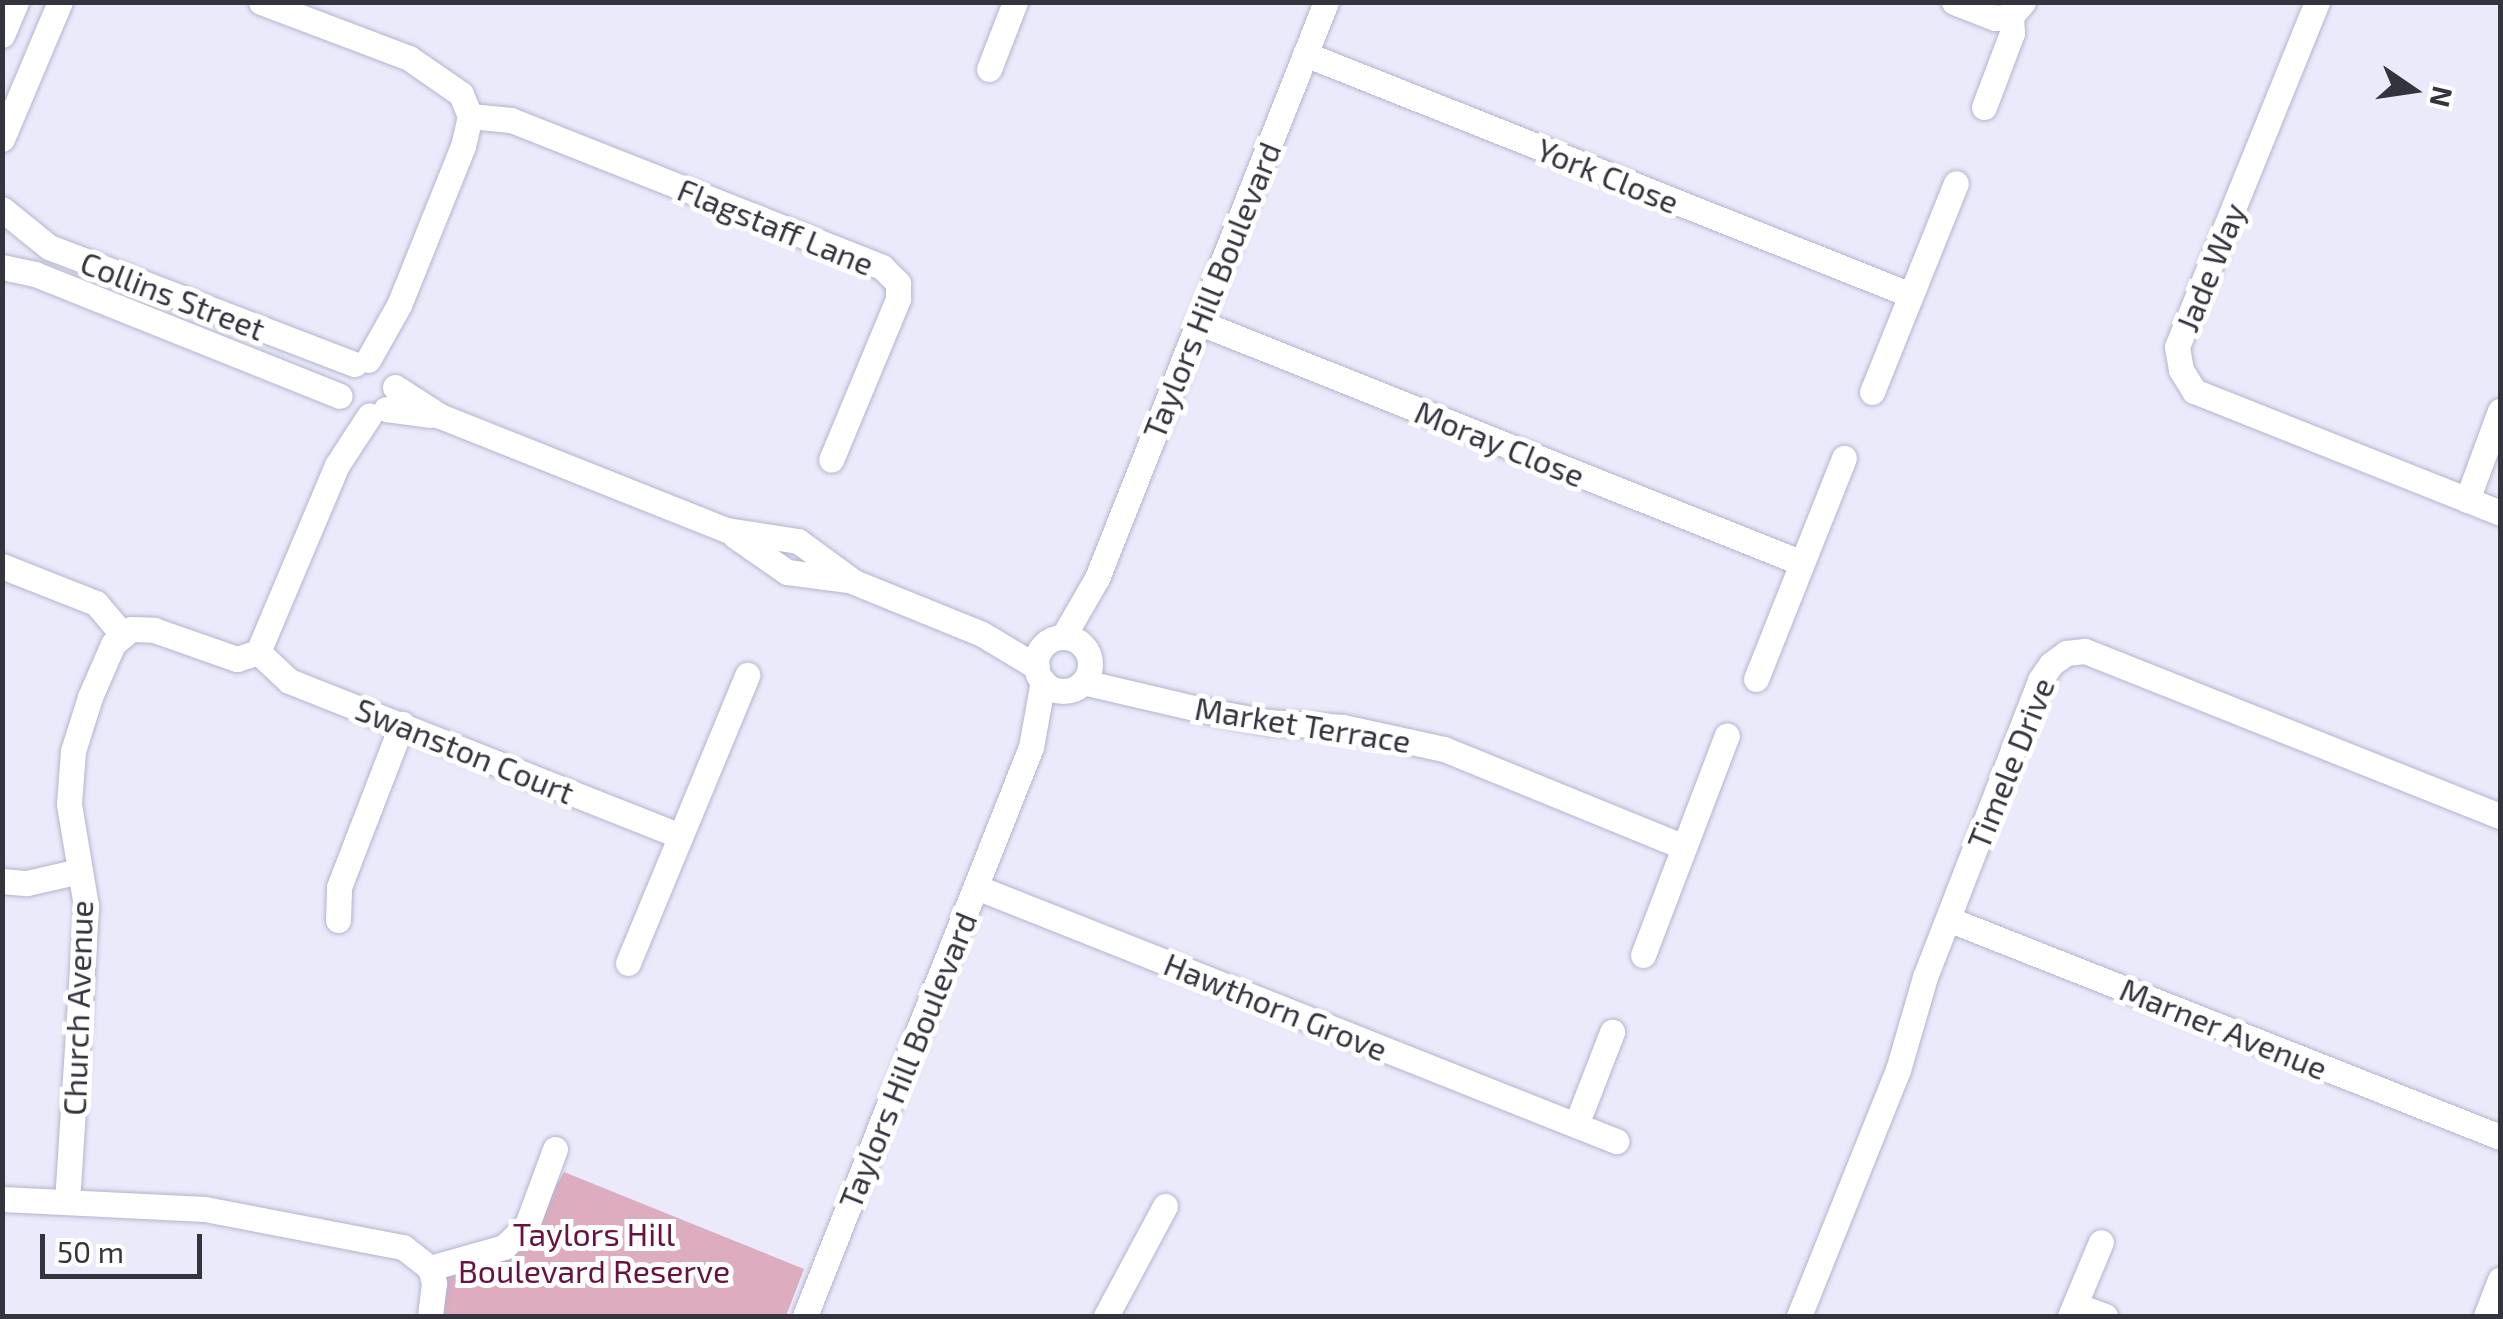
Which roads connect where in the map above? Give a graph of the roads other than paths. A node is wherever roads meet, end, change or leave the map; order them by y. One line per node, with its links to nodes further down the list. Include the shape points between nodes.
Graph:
1 (16, 2): 9 (street)
2 (60, 2): 14 (street)
3 (261, 2): 13 (street, via 409,58 461,94)
4 (1014, 2): 11 (street)
5 (1326, 2): 10 (street, Taylors Hill Boulevard)
6 (1954, 2): 8 (street, via 1995,18)
7 (2317, 2): 25 (street, Jade Way, via 2177,347 2180,370 2194,391)
8 (2017, 9): 12 (street)
9 (2, 35)
10 (1306, 54): 18 (street, York Close); 19 (street, Taylors Hill Boulevard)
11 (989, 68)
12 (1984, 107)
13 (470, 116): 20 (street); 24 (street, Flagstaff Lane, via 511,120 882,267 898,283 898,299)
14 (2, 139)
15 (1956, 184): 18 (street)
16 (2, 209): 20 (street, Collins Street, via 49,246)
17 (2, 267): 20 (street, Collins Street)
18 (1911, 295): 21 (street)
19 (1198, 322): 27 (street, Moray Close); 31 (street, Taylors Hill Boulevard)
20 (368, 389): 30 (street); 31 (street, Collins Street, via 727,530 787,572 854,582)
21 (1872, 392)
22 (2500, 411): 25 (street)
23 (1844, 458): 27 (street)
24 (832, 460)
25 (2467, 500): 26 (street, Jade Way)
26 (2500, 513)
27 (1802, 563): 33 (street)
28 (2, 566): 29 (street, via 96,603)
29 (122, 634): 30 (street, via 142,627 237,659); 39 (street, Church Avenue, via 90,697 73,751 68,804)
30 (258, 652): 34 (street, Swanston Court, via 289,681)
31 (1064, 663): 38 (street, Market Terrace, via 1198,709 1343,727 1444,749); 41 (street, Taylors Hill Boulevard)
32 (747, 674): 37 (street)
33 (1756, 679)
34 (402, 724): 37 (street, Swanston Court); 43 (street, via 339,887)
35 (1727, 735): 38 (street)
36 (2500, 816): 42 (street, Timele Drive, via 2100,656 2066,653 2040,680)
37 (680, 836): 45 (street)
38 (1684, 846): 44 (street)
39 (80, 872): 40 (street); 52 (street, Church Avenue, via 86,906)
40 (2, 881)
41 (976, 887): 47 (street, Hawthorn Grove); 59 (street, Taylors Hill Boulevard)
42 (1948, 919): 48 (street, Marner Avenue); 61 (street, Timele Drive, via 1898,1070)
43 (338, 920)
44 (1643, 954)
45 (628, 963)
46 (1612, 1032): 47 (street)
47 (1576, 1126): 49 (street, Hawthorn Grove)
48 (2500, 1137)
49 (1616, 1141)
50 (555, 1149): 55 (street, via 526,1225 504,1247)
51 (2, 1199): 52 (street)
52 (67, 1202): 55 (street, via 285,1222 403,1247)
53 (1165, 1206): 60 (street)
54 (2100, 1242): 57 (street)
55 (430, 1268): 58 (street)
56 (2500, 1280): 63 (street)
57 (2072, 1310): 62 (street)
58 (430, 1316)
59 (805, 1316)
60 (1106, 1316)
61 (1799, 1316)
62 (2105, 1316)
63 (2488, 1316)

